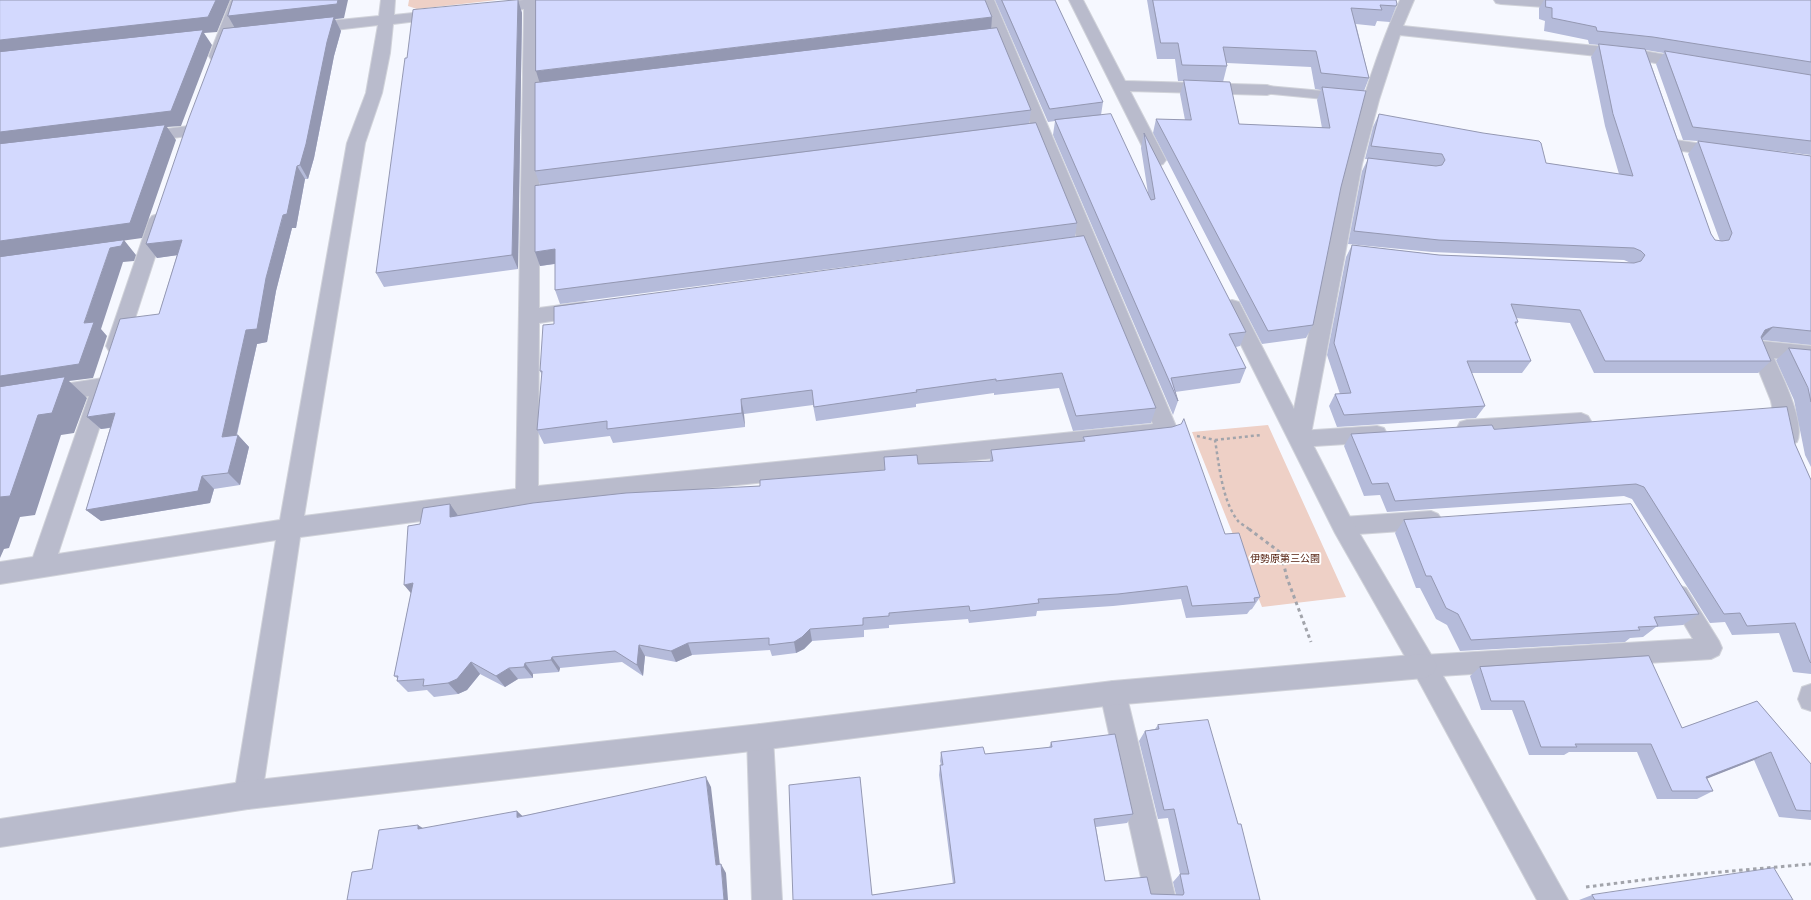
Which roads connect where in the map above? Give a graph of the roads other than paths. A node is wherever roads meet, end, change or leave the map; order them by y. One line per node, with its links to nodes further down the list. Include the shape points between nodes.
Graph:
1 (238, 0): 15 (street)
2 (564, 0): 8 (street)
3 (987, 0): 38 (street, via 994,37 1041,130 1080,244 1167,431)
4 (1076, 0): 16 (street)
5 (1407, 0): 13 (street)
6 (1501, 0): 7 (lane)
7 (1544, 3)
8 (532, 4): 10 (street); 25 (street, via 539,91)
9 (386, 10): 11 (street); 12 (street); 41 (street, via 382,53 374,93 356,143)
10 (478, 10)
11 (455, 12)
12 (293, 30)
13 (1394, 30): 14 (street, via 1646,64); 18 (street)
14 (1704, 66)
15 (211, 73)
16 (1120, 86): 17 (street); 23 (street, via 1129,119)
17 (1267, 90): 18 (lane)
18 (1370, 100): 36 (street, via 1345,251)
19 (126, 139): 21 (street, via 192,124)
20 (1675, 145): 22 (street)
21 (182, 153)
22 (1736, 153)
23 (1165, 175)
24 (578, 188): 25 (street)
25 (530, 194): 29 (street)
26 (164, 202): 31 (street, via 142,246)
27 (1223, 289): 36 (street)
28 (599, 307): 29 (street)
29 (528, 317): 38 (street)
30 (1811, 354): 37 (street, via 1760,350 1782,401)
31 (107, 374): 32 (street); 42 (street)
32 (0, 402)
33 (1581, 421): 34 (lane)
34 (1448, 430)
35 (1393, 433): 36 (lane)
36 (1299, 439): 40 (street)
37 (1793, 455)
38 (527, 497): 41 (street)
39 (1452, 518): 40 (lane)
40 (1343, 526): 45 (street)
41 (290, 528): 42 (street); 50 (street)
42 (42, 565): 43 (street)
43 (0, 572)
44 (1670, 581): 45 (lane, via 1711,648)
45 (1424, 666): 46 (street); 52 (street)
46 (1112, 693): 49 (street); 54 (street)
47 (1811, 696): 48 (street)
48 (1811, 699)
49 (760, 737): 50 (street); 53 (street)
50 (248, 795): 51 (street)
51 (0, 833)
52 (1551, 896)
53 (767, 900)
54 (1160, 900)

